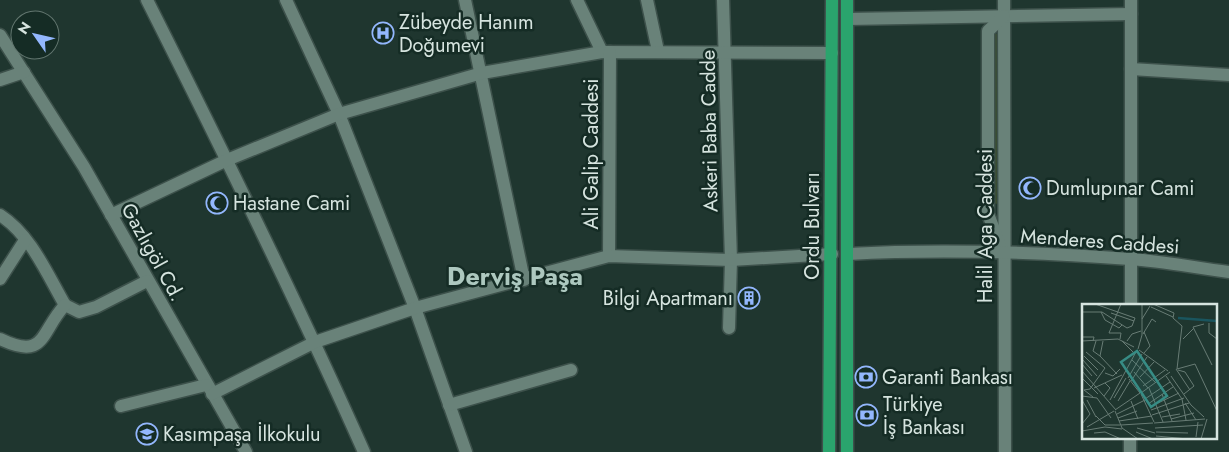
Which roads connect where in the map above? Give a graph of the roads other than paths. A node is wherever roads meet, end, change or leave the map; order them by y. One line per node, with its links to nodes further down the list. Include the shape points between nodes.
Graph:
1 (147, 0): 26 (street)
2 (286, 0): 25 (street)
3 (465, 0): 22 (street)
4 (577, 0): 18 (street)
5 (647, 0): 15 (street)
6 (723, 0): 16 (street, Askeri Baba Cadde)
7 (832, 0): 19 (main road, Ordu Bulvarı)
8 (847, 0): 13 (main road, Ordu Bulvarı)
9 (1004, 0): 12 (street, Halil Aga Caddesi)
10 (1131, 0): 11 (street)
11 (1131, 14): 12 (street); 20 (street)
12 (1004, 16): 13 (street); 30 (street, Halil Aga Caddesi)
13 (848, 19): 32 (main road, Ordu Bulvarı)
14 (0, 35): 21 (street, Gazlıgöl Cd.)
15 (658, 51): 16 (street); 18 (street)
16 (726, 51): 19 (street); 35 (street, Askeri Baba Cadde)
17 (0, 52): 21 (street, Gazlıgöl Cd.)
18 (606, 52): 22 (street); 33 (street, Ali Galip Caddesi)
19 (832, 53): 31 (main road, Ordu Bulvarı)
20 (1131, 69): 23 (street); 34 (street)
21 (24, 72): 24 (street); 28 (street, Gazlıgöl Cd.)
22 (482, 73): 25 (street); 38 (street)
23 (1229, 75)
24 (0, 80)
25 (339, 114): 26 (street); 42 (street)
26 (227, 160): 28 (street); 45 (street)
27 (0, 215): 29 (street, via 15,225)
28 (111, 215): 39 (street, Gazlıgöl Cd.)
29 (25, 240): 37 (street); 41 (street)
30 (1004, 253): 32 (street, Menderes Caddesi, via 909,251); 34 (street, Menderes Caddesi); 55 (street, Halil Aga Caddesi)
31 (832, 254): 35 (street); 53 (main road, Ordu Bulvarı)
32 (848, 254): 54 (main road, Ordu Bulvarı)
33 (609, 256): 35 (street); 38 (street)
34 (1132, 259): 36 (street, Menderes Caddesi); 40 (street)
35 (731, 260): 43 (street, Askeri Baba Cadde)
36 (1229, 272)
37 (0, 279)
38 (524, 280): 42 (street)
39 (148, 281): 41 (street, via 80,312); 47 (street, Gazlıgöl Cd.)
40 (1131, 304)
41 (65, 305): 44 (street, via 44,337 34,346 24,347)
42 (415, 308): 45 (street); 48 (street)
43 (729, 328)
44 (0, 339)
45 (314, 342): 47 (street); 51 (street)
46 (571, 370): 48 (street)
47 (209, 389): 49 (street); 50 (street, Gazlıgöl Cd.)
48 (449, 405): 52 (street)
49 (122, 406)
50 (246, 452)
51 (364, 452)
52 (466, 452)
53 (829, 452)
54 (847, 452)
55 (1005, 452)

